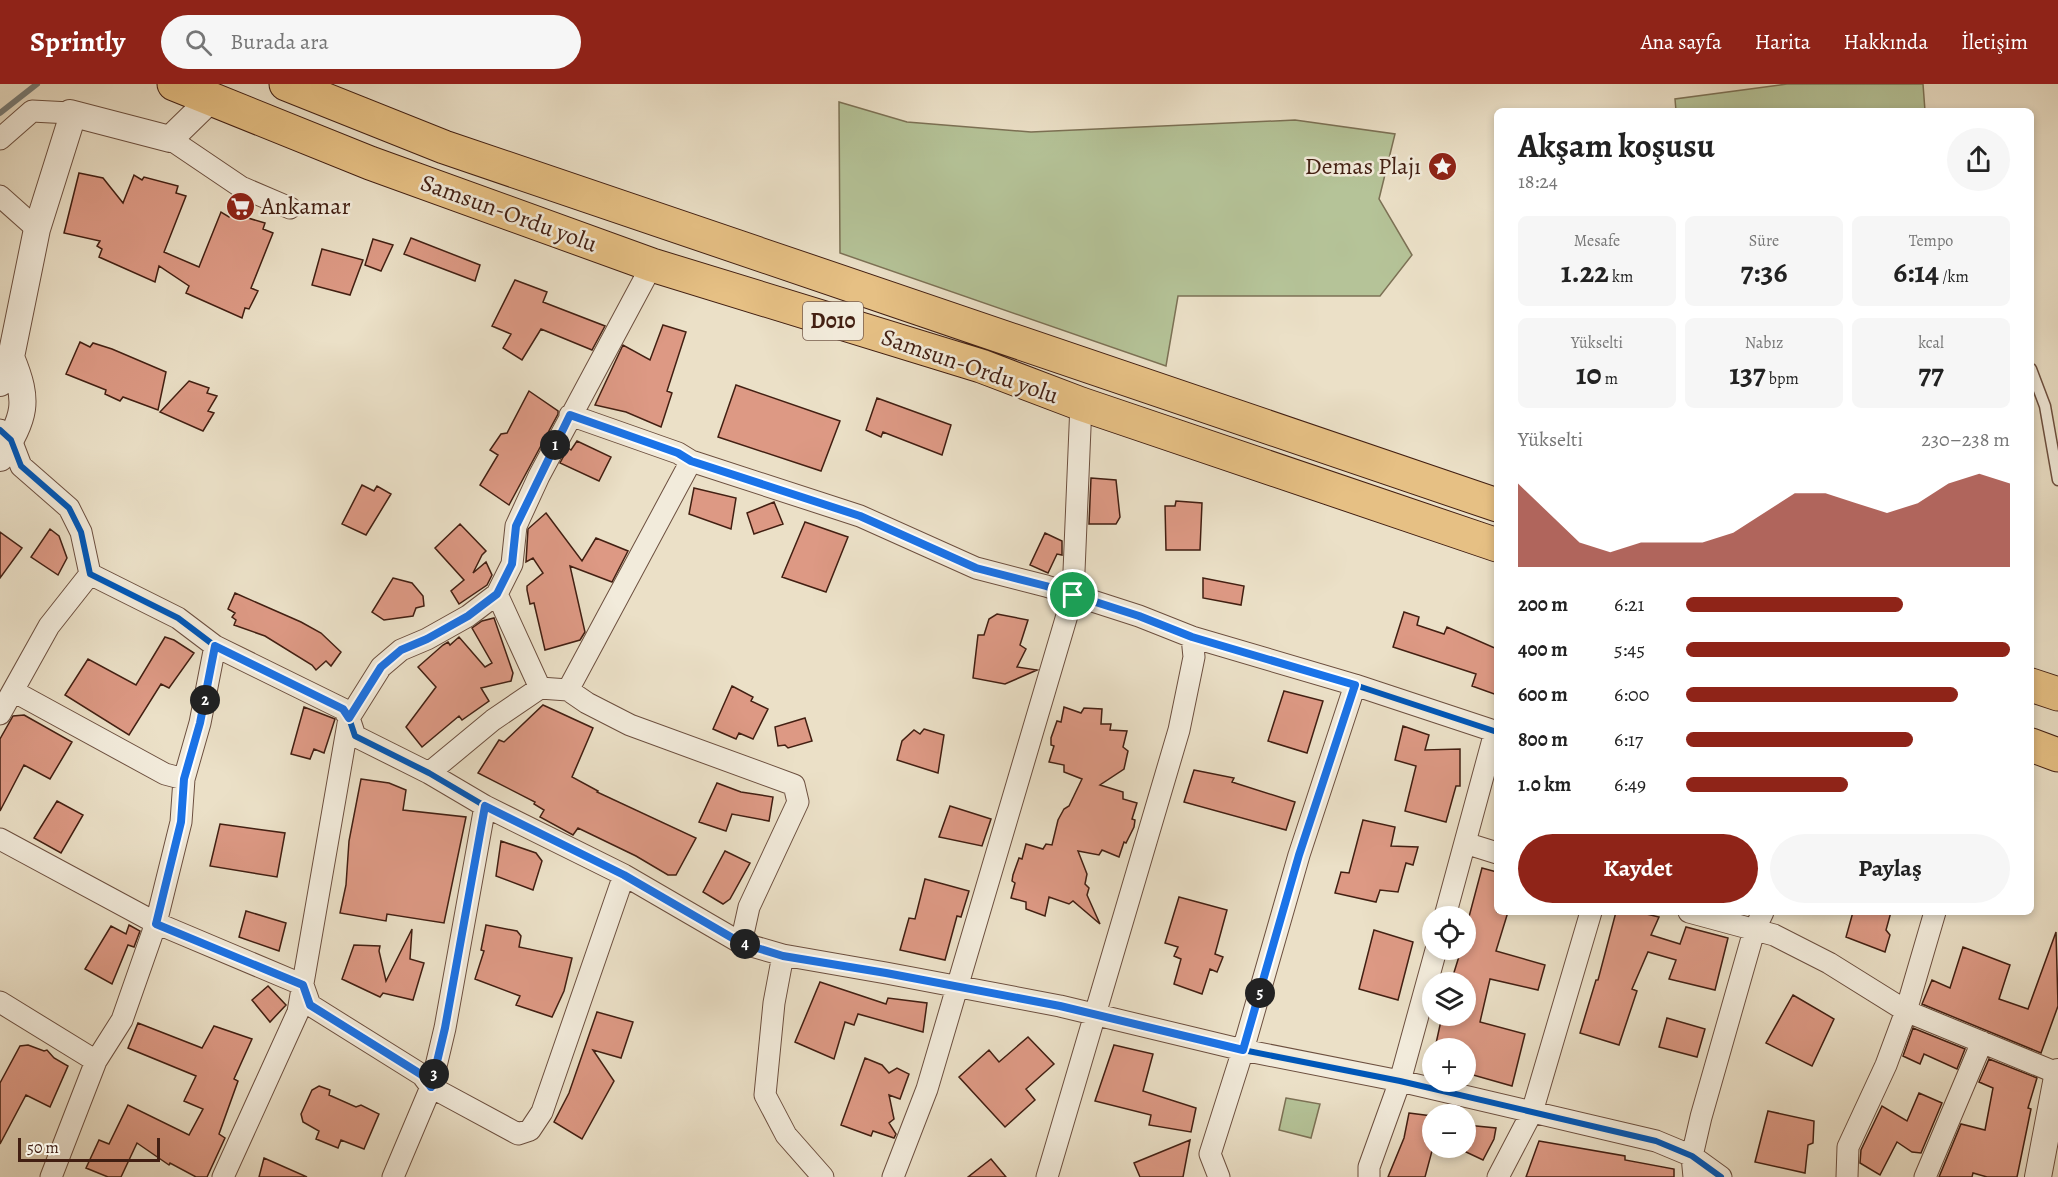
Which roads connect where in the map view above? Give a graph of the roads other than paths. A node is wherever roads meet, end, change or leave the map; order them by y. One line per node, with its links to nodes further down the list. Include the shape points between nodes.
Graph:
1 (174, 84): 3 (highway, Samsun-Ordu yolu / D010)
2 (286, 84): 19 (highway, Samsun-Ordu yolu / D010, via 444,147)
3 (210, 100): 6 (street); 10 (highway, Samsun-Ordu yolu / D010, via 370,163)
4 (70, 113): 5 (street, via 32,111); 6 (street); 9 (street, via 70,124)
5 (0, 139)
6 (170, 139): 8 (street, via 241,187)
7 (0, 196): 9 (street)
8 (290, 208)
9 (37, 229): 11 (street)
10 (652, 265): 14 (highway, Samsun-Ordu yolu / D010, via 981,366); 15 (street)
11 (10, 357): 13 (street); 16 (street, via 22,385 23,413)
12 (2034, 377): 18 (lane, via 2045,406)
13 (0, 383)
14 (1081, 404): 20 (highway, Samsun-Ordu yolu / D010); 23 (street)
15 (570, 415): 17 (street); 22 (street, via 516,526 512,564)
16 (4, 443): 21 (street, via 21,466 69,508 81,532)
17 (691, 461): 23 (street, via 860,516 976,568); 29 (street)
18 (2058, 480)
19 (1494, 504)
20 (1494, 544)
21 (90, 574): 25 (street, via 178,618); 30 (street, via 49,626)
22 (497, 594): 28 (street); 33 (street, via 468,616 401,650 381,667)
23 (1073, 595): 24 (street); 55 (street)
24 (1192, 637): 26 (street); 58 (street, via 1194,657 1179,730)
25 (215, 646): 33 (street, via 343,709); 39 (street)
26 (1355, 685): 34 (street); 60 (street, via 1299,855)
27 (2034, 686): 31 (highway)
28 (540, 688): 29 (street); 38 (street, via 493,720)
29 (567, 690): 51 (street, via 630,725 794,785 798,802 750,907)
30 (12, 691): 32 (street); 39 (street, via 165,774)
31 (2058, 694)
32 (0, 714)
33 (349, 718): 38 (street, via 355,736); 54 (street)
34 (1494, 731)
35 (1494, 739): 42 (street)
36 (2034, 746): 37 (highway)
37 (2058, 755)
38 (429, 773): 40 (street)
39 (184, 779): 50 (street, via 181,822)
40 (485, 806): 44 (street); 64 (street)
41 (0, 839): 50 (street)
42 (1465, 843): 43 (street); 45 (street)
43 (1494, 852)
44 (624, 875): 51 (street); 64 (street, via 542,1112 530,1130 518,1134)
45 (1448, 906)
46 (1590, 915): 65 (street)
47 (1710, 915): 49 (street)
48 (1934, 915): 57 (street)
49 (1759, 922): 57 (street, via 1774,935 1830,963); 66 (street, via 1701,1116)
50 (156, 924): 54 (street); 61 (street, via 122,1020)
51 (741, 943): 52 (street)
52 (783, 956): 55 (street); 70 (street, via 765,1095 786,1135)
53 (1433, 960): 63 (street)
54 (303, 985): 64 (street, via 310,1005 422,1075); 68 (street, via 298,1012)
55 (957, 986): 58 (street); 71 (street, via 927,1089)
56 (0, 1002): 61 (street)
57 (1906, 1011): 59 (street); 77 (street, via 1848,1147)
58 (1096, 1014): 60 (street); 72 (street)
59 (1982, 1042): 62 (street); 78 (street)
60 (1243, 1050): 63 (street); 73 (street, via 1210,1154)
61 (96, 1061): 67 (street)
62 (2058, 1073): 79 (street)
63 (1400, 1082): 65 (street); 74 (street, via 1369,1167)
64 (431, 1087): 69 (street)
65 (1532, 1112): 66 (street, via 1656,1141); 75 (street)
66 (1693, 1167): 76 (street)
67 (51, 1177)
68 (223, 1177)
69 (393, 1177)
70 (824, 1177)
71 (893, 1177)
72 (1047, 1177)
73 (1219, 1177)
74 (1369, 1177)
75 (1498, 1177)
76 (1721, 1177)
77 (1847, 1177)
78 (1925, 1177)
79 (2038, 1177)

